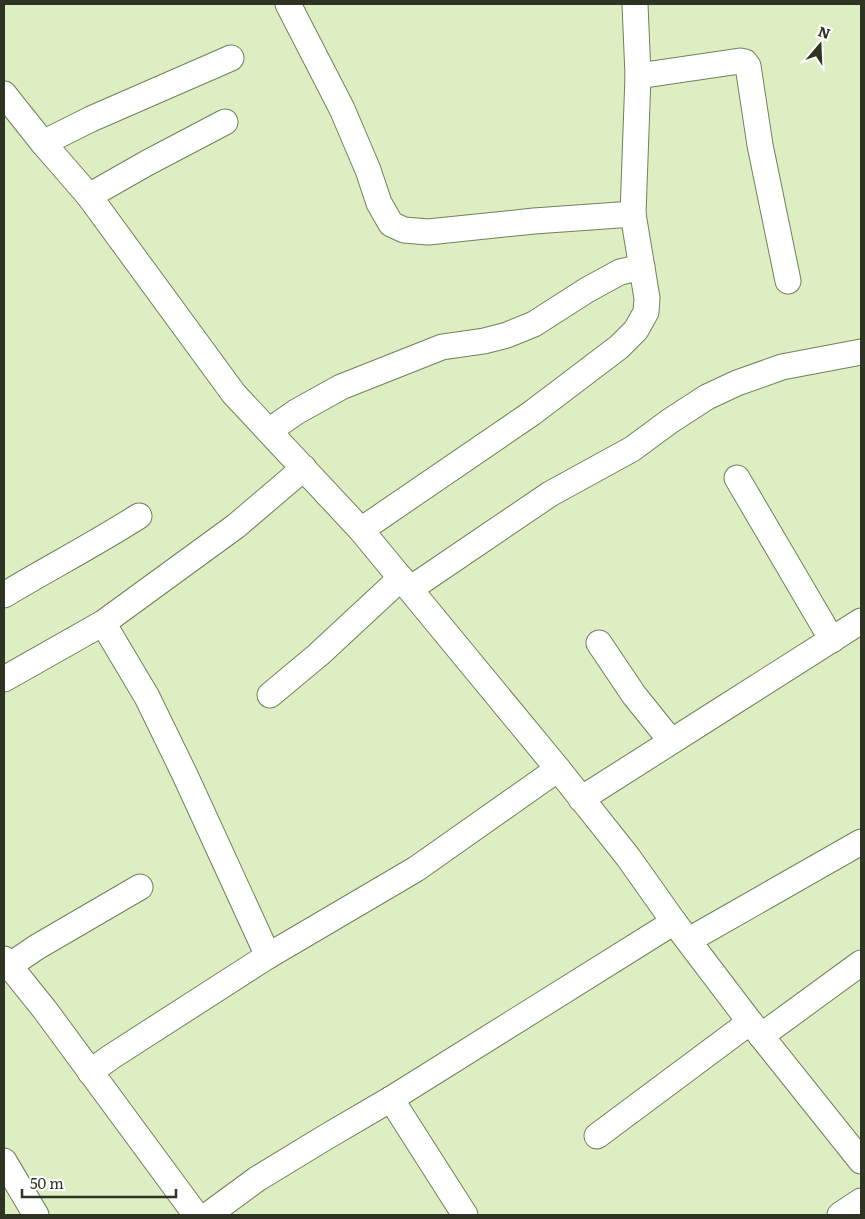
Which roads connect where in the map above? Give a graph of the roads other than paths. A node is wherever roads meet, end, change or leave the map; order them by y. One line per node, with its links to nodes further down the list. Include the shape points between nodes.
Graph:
1 (288, 4): 9 (street, via 342,109 379,203 391,224 404,230 428,232)
2 (635, 4): 4 (street)
3 (232, 58): 7 (street, via 91,118)
4 (638, 76): 9 (street); 11 (street, via 740,61 748,66 760,145)
5 (4, 94): 7 (street)
6 (225, 122): 8 (street)
7 (43, 143): 8 (street)
8 (89, 196): 13 (street, via 234,394)
9 (634, 214): 10 (street)
10 (642, 267): 13 (street, via 620,272 534,324 507,335 442,347 341,387); 17 (street, via 646,312 636,330 619,347 532,413)
11 (788, 281)
12 (861, 352): 18 (street, via 782,367 707,397 632,449 550,494)
13 (269, 431): 14 (street)
14 (304, 468): 17 (street); 21 (street, via 236,526)
15 (737, 478): 22 (street)
16 (140, 516): 19 (street)
17 (361, 530): 18 (street)
18 (406, 584): 25 (street); 27 (street)
19 (4, 595)
20 (861, 621): 22 (street)
21 (103, 623): 24 (street); 32 (street, via 147,697)
22 (832, 640): 26 (street)
23 (599, 643): 26 (street, via 634,695)
24 (4, 679)
25 (270, 695)
26 (671, 741): 28 (street)
27 (558, 769): 28 (street); 32 (street, via 416,869)
28 (581, 799): 31 (street)
29 (861, 842): 31 (street)
30 (140, 886): 33 (street)
31 (681, 931): 35 (street); 37 (street)
32 (268, 956): 36 (street)
33 (6, 962): 36 (street)
34 (861, 963): 35 (street)
35 (756, 1029): 38 (street); 40 (street)
36 (90, 1072): 43 (street)
37 (392, 1099): 44 (street, via 257,1179); 45 (street)
38 (597, 1136)
39 (4, 1161): 42 (street)
40 (861, 1161)
41 (861, 1201): 46 (street)
42 (36, 1215)
43 (196, 1215)
44 (208, 1215)
45 (465, 1215)
46 (840, 1215)

